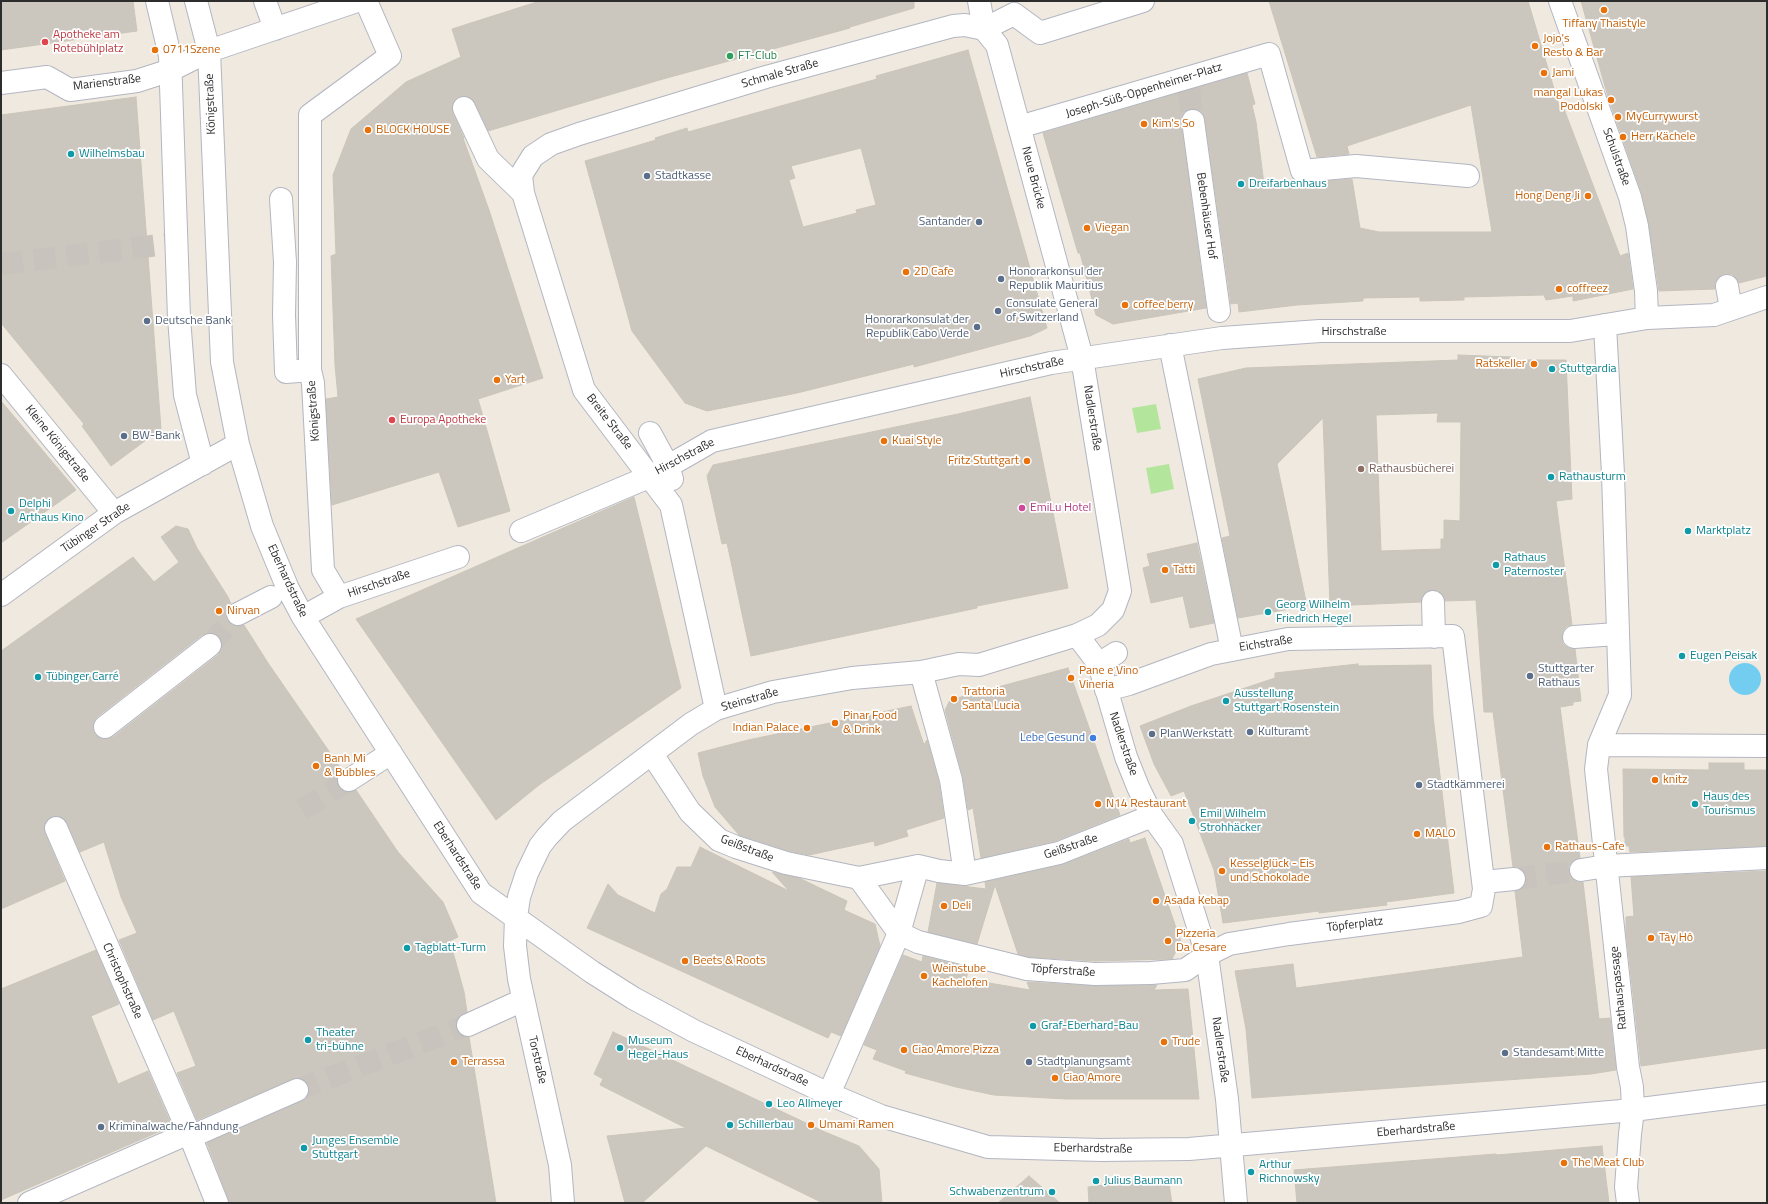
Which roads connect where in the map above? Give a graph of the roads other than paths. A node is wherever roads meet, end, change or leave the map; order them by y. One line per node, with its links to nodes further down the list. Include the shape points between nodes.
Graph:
1 (157, 1): 13 (street)
2 (196, 1): 12 (street, Königstraße)
3 (265, 1): 11 (street)
4 (357, 1): 11 (street)
5 (366, 1): 30 (street, via 390,56 310,115)
6 (979, 1): 10 (street, Neue Brücke)
7 (1143, 1): 9 (street, via 1040,33)
8 (1560, 1): 26 (street, Schulstraße, via 1630,197 1637,226)
9 (1017, 8): 10 (street)
10 (984, 29): 17 (street, Neue Brücke, via 997,45); 18 (street, Schmale Straße, via 965,25 953,26 766,77)
11 (275, 30): 12 (street)
12 (209, 51): 13 (street, Marienstraße); 33 (street, Königstraße, via 222,362)
13 (171, 70): 14 (street, Marienstraße, via 137,81 70,90 47,78); 34 (street, via 179,325 185,395)
14 (1, 83)
15 (464, 108): 20 (street, via 488,159)
16 (1193, 122): 25 (street, Bebenhäuser Hof)
17 (1019, 127): 19 (street, Joseph-Süß-Oppenheimer-Platz, via 1269,54 1302,171 1356,166); 29 (street, Neue Brücke)
18 (578, 134): 20 (street, Breite Straße, via 551,144 533,156 522,175)
19 (1468, 176)
20 (523, 193): 35 (street, Breite Straße, via 584,390)
21 (281, 199): 30 (street, Königstraße, via 285,262 286,372)
22 (1727, 286): 24 (street)
23 (1767, 296): 24 (street)
24 (1731, 309): 26 (street, via 1714,315)
25 (1219, 311)
26 (1647, 318): 27 (street)
27 (1605, 325): 28 (street, Hirschstraße, via 1570,331 1320,331 1222,338); 45 (street, via 1613,474)
28 (1170, 345): 29 (street, Hirschstraße); 50 (street)
29 (1082, 358): 35 (street, Hirschstraße, via 712,441); 46 (street, Nadlerstraße, via 1120,591 1113,610 1098,625)
30 (310, 370): 41 (street, Königstraße, via 313,383 323,570)
31 (1, 375): 36 (street, Kleine Königstraße)
32 (650, 433): 35 (street)
33 (238, 444): 34 (street, Tübinger Straße); 44 (street, Eberhardstraße, via 262,526)
34 (203, 464): 36 (street, Tübinger Straße)
35 (660, 471): 37 (street, Hirschstraße); 53 (street, via 676,494 671,505)
36 (114, 513): 39 (street, Tübinger Straße)
37 (521, 531)
38 (458, 557): 41 (street, Hirschstraße)
39 (1, 596)
40 (271, 597): 43 (street, Eberhardstraße)
41 (339, 597): 44 (street, Hirschstraße)
42 (1432, 602): 47 (street)
43 (238, 614)
44 (303, 617): 57 (street, Eberhardstraße)
45 (1617, 634): 48 (street); 55 (street, via 1620,695)
46 (1077, 635): 51 (street, Steinstraße, via 978,665 959,664); 52 (street, Nadlerstraße, via 1108,659)
47 (1434, 637): 50 (street, Eichstraße, via 1288,639); 69 (street, Eichstraße, via 1453,636)
48 (1574, 637)
49 (210, 645): 54 (street)
50 (1232, 650): 52 (street, Eichstraße, via 1211,654)
51 (921, 672): 53 (street, Steinstraße, via 852,678 773,692); 66 (street, via 951,780)
52 (1106, 690): 60 (street, Nadlerstraße, via 1126,757)
53 (716, 709): 58 (street, Steinstraße, via 690,724)
54 (105, 727)
55 (1599, 745): 56 (street); 64 (street, Rathauspassage, via 1596,769)
56 (1767, 746)
57 (391, 753): 59 (street); 70 (street, Eberhardstraße, via 481,893)
58 (652, 754): 67 (street, Geißstraße, via 690,812 719,840 786,863); 70 (street, Steinstraße, via 562,821 547,837 528,873 519,897)
59 (349, 780)
60 (1152, 816): 66 (street, Geißstraße, via 1059,853); 72 (street, Nadlerstraße, via 1172,844)
61 (56, 828): 79 (street, Christophstraße)
62 (1767, 858): 64 (street)
63 (918, 866): 66 (street, Geißstraße, via 939,872); 67 (street, Geißstraße); 71 (street)
64 (1606, 866): 65 (street); 78 (street, Rathauspassage)
65 (1581, 870)
66 (965, 874)
67 (858, 878): 71 (street)
68 (1514, 879): 69 (street)
69 (1484, 882): 72 (street, Töpferplatz, via 1481,906 1459,912 1236,942)
70 (516, 917): 73 (street, Torstraße, via 515,946); 76 (street, Eberhardstraße, via 633,998 694,1031)
71 (909, 937): 72 (street, Töpferstraße, via 1027,969 1095,974 1185,970); 76 (street)
72 (1207, 955): 80 (street, Nadlerstraße)
73 (524, 1000): 74 (street); 83 (street, Torstraße, via 560,1165)
74 (468, 1025)
75 (297, 1090): 79 (street, via 197,1134)
76 (829, 1094): 80 (street, Eberhardstraße, via 881,1116 988,1147 1117,1150)
77 (1767, 1094): 78 (street, Eberhardstraße)
78 (1633, 1110): 80 (street, Eberhardstraße); 85 (street, via 1626,1187)
79 (189, 1133): 81 (street); 82 (street, Christophstraße)
80 (1232, 1146): 84 (street, Nadlerstraße)
81 (29, 1203)
82 (217, 1203)
83 (563, 1203)
84 (1236, 1203)
85 (1628, 1203)

